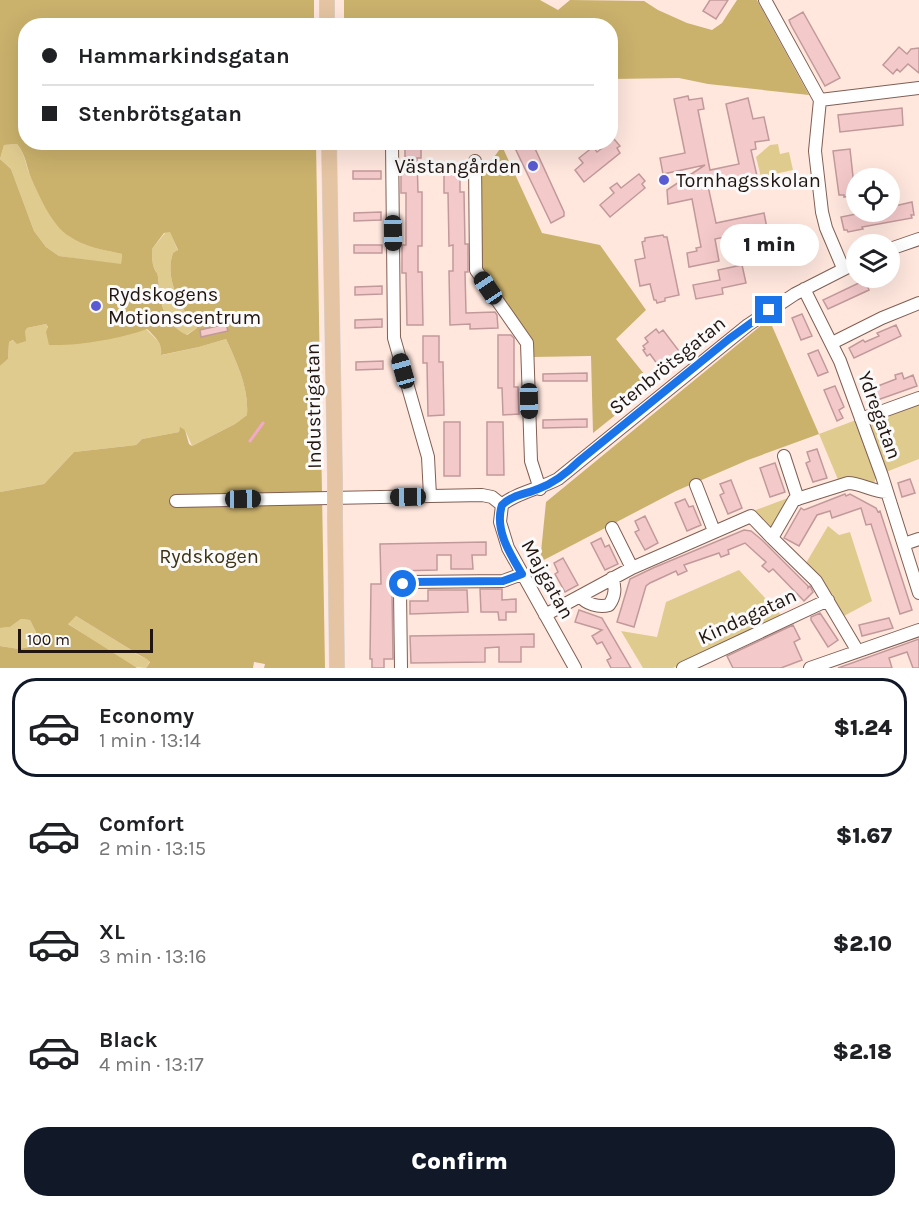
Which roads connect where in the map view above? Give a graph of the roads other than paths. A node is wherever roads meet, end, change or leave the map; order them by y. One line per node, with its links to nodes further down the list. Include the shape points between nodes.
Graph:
1 (327, 0): 3 (main road)
2 (765, 0): 5 (street)
3 (327, 18)
4 (918, 91): 5 (street)
5 (820, 100): 12 (street, via 815,152 822,212)
6 (329, 150): 41 (main road, Industrigatan, bridge)
7 (392, 150): 22 (street, via 394,338 428,458)
8 (475, 161): 20 (street, via 476,270 527,343 531,461)
9 (919, 239): 10 (street)
10 (900, 246)
11 (846, 267): 12 (street, Stenbrötsgatan)
12 (843, 268): 13 (street, Stenbrötsgatan)
13 (804, 290): 15 (street, Ydregatan); 20 (street, Stenbrötsgatan, via 739,332 568,472)
14 (919, 303): 15 (street)
15 (832, 343): 17 (street, Ydregatan)
16 (919, 398): 17 (street)
17 (861, 419): 21 (street, Ydregatan)
18 (784, 456): 23 (street)
19 (696, 485): 27 (street)
20 (540, 489): 25 (street, Stenbrötsgatan)
21 (887, 492): 23 (street, via 848,483); 30 (street, Ydregatan)
22 (430, 496): 24 (street); 25 (street, via 488,496)
23 (798, 499): 28 (street)
24 (176, 501)
25 (502, 505): 32 (street, Majgatan, via 499,516 503,536)
26 (612, 528): 31 (street)
27 (714, 531): 28 (street, via 751,516); 31 (street)
28 (772, 538): 36 (street, via 813,577)
29 (919, 539): 30 (street)
30 (904, 544): 34 (street, Ydregatan)
31 (632, 568): 33 (street)
32 (522, 574): 37 (street, Majgatan); 42 (street, via 503,581 403,584)
33 (612, 578): 35 (street); 35 (street, via 615,588 609,605 586,602)
34 (919, 592)
35 (580, 596): 37 (street)
36 (828, 600): 39 (street); 43 (street, Kindagatan)
37 (545, 615): 40 (street, Majgatan)
38 (919, 630): 39 (street)
39 (857, 650): 44 (street)
40 (574, 667)
41 (338, 668)
42 (401, 668)
43 (683, 668)
44 (810, 668)

